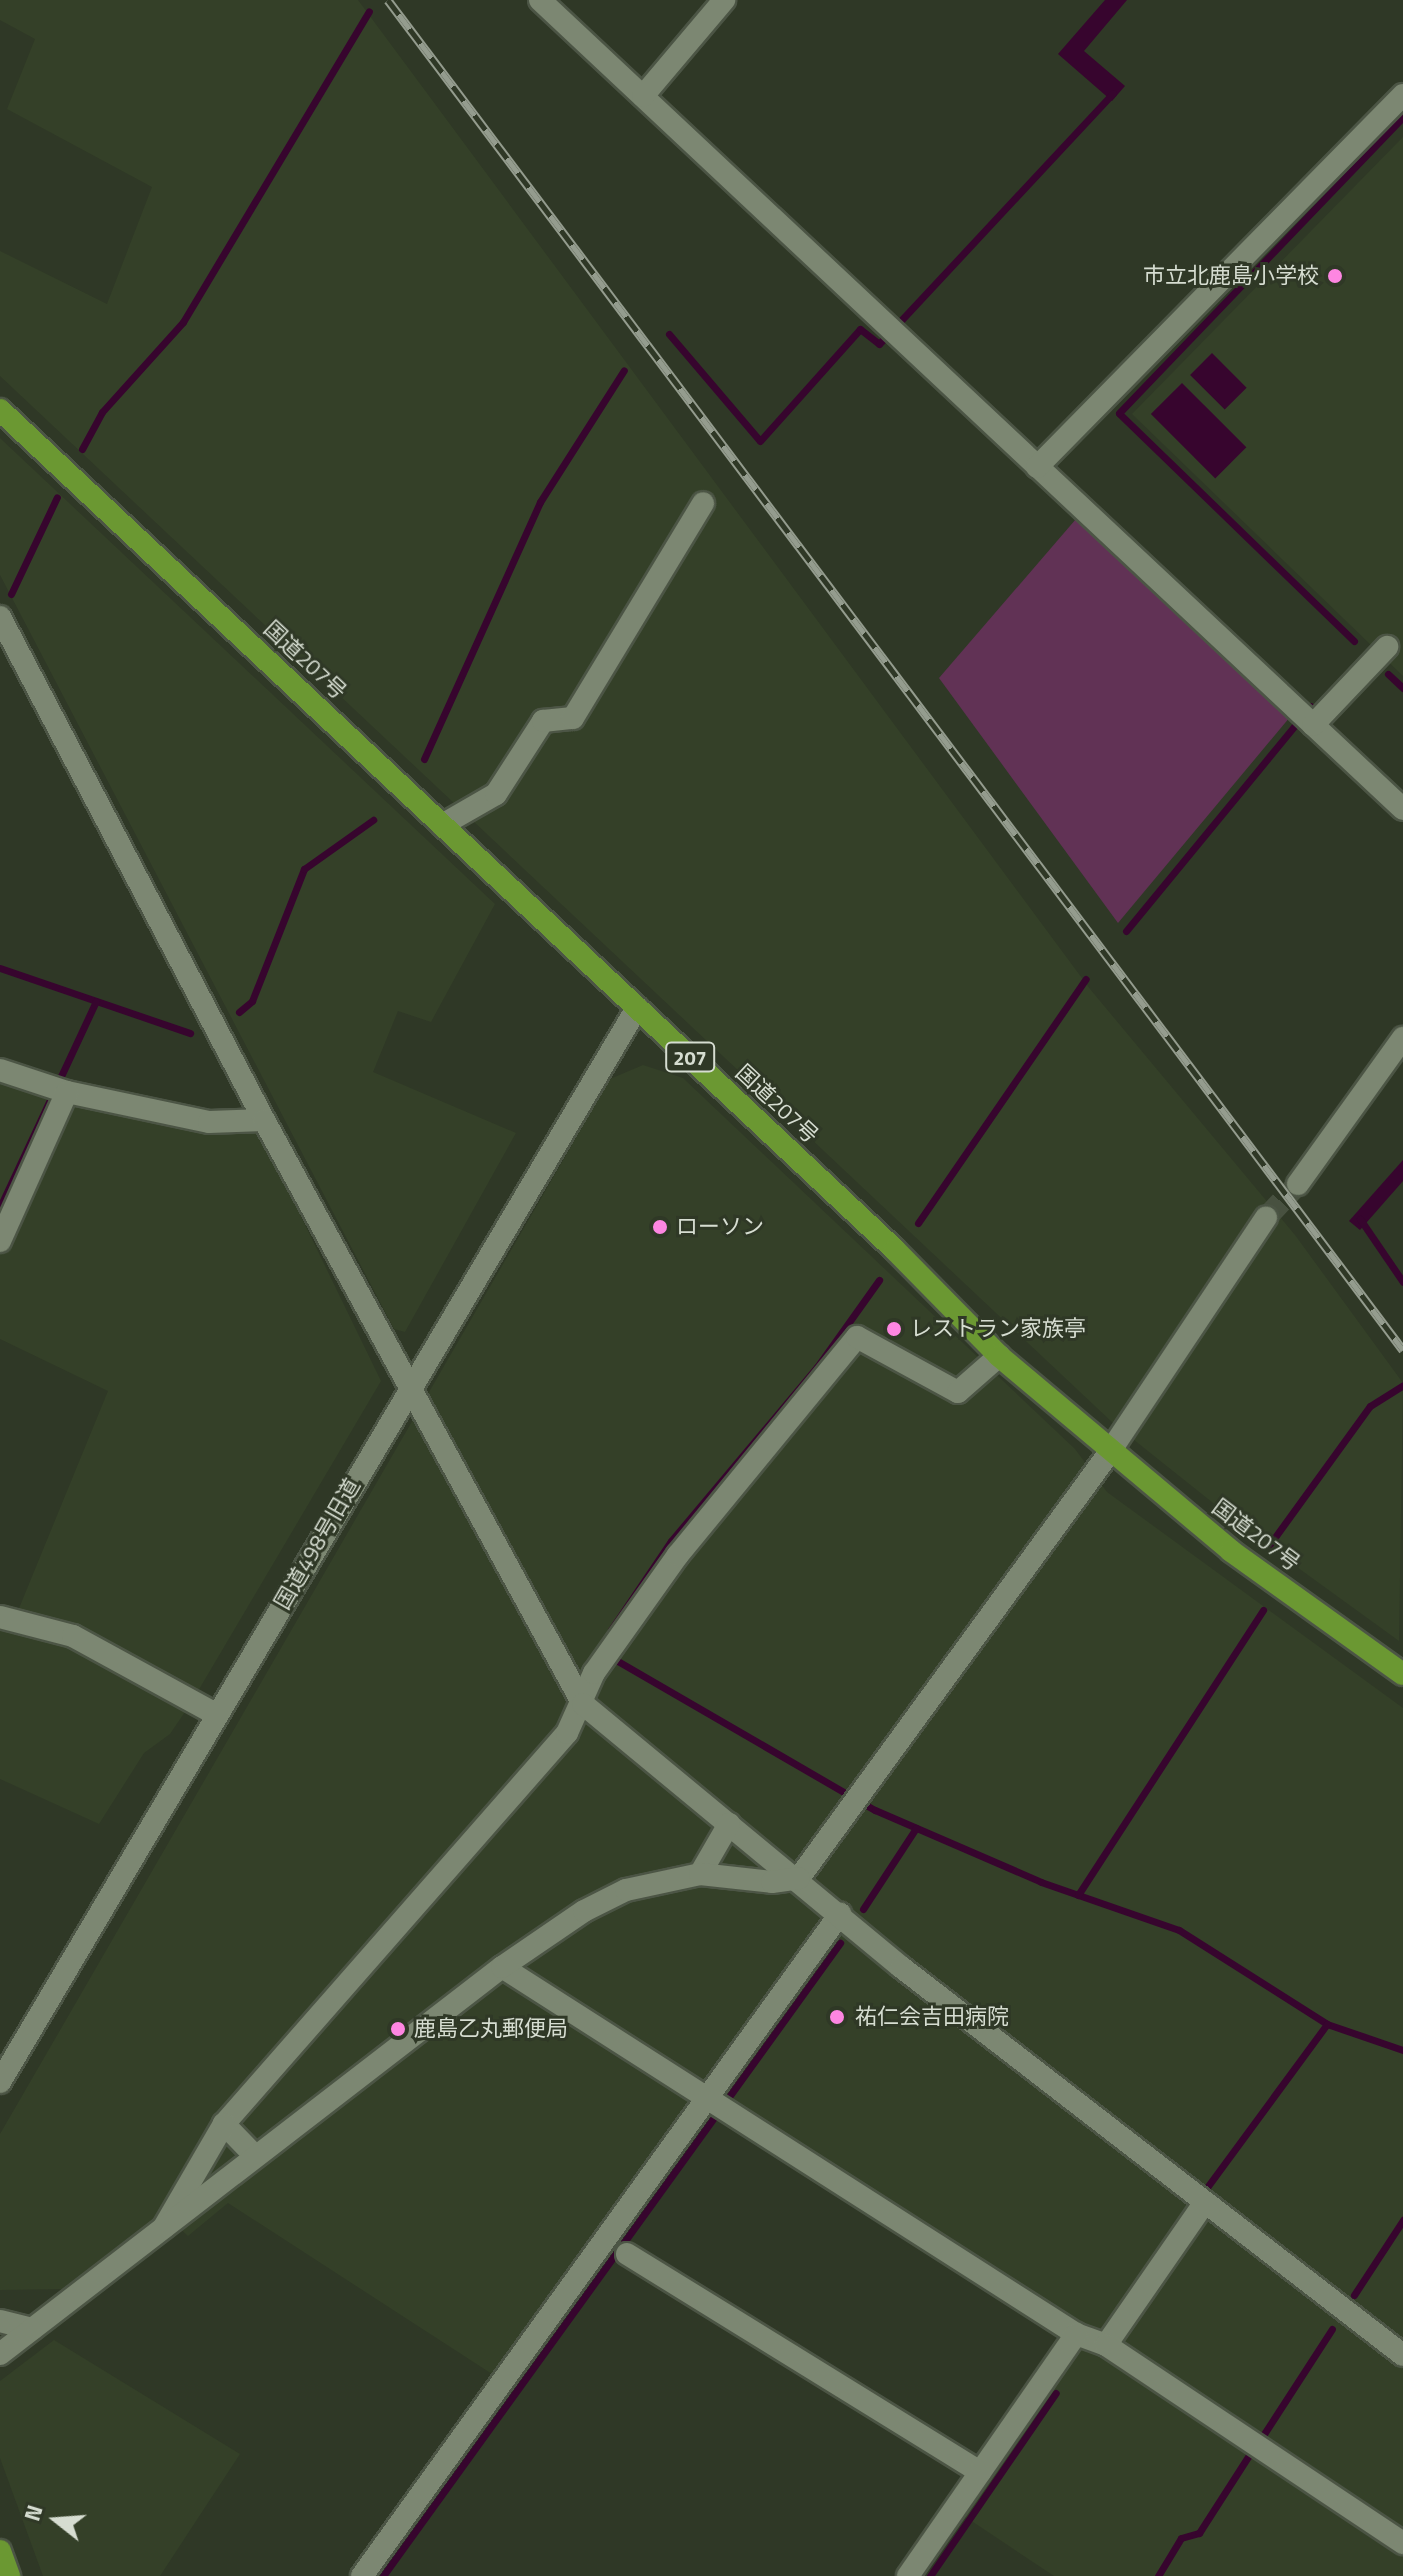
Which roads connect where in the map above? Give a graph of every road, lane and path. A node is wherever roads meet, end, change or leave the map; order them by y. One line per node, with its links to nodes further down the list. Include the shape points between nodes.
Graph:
1 (540, 0): 4 (street)
2 (724, 0): 4 (street)
3 (1403, 95): 6 (street)
4 (643, 96): 6 (street)
5 (0, 410): 12 (highway, 国道207号 / 207)
6 (1037, 467): 10 (street)
7 (703, 503): 12 (street, via 573,718 543,721 496,794)
8 (0, 617): 17 (street)
9 (1387, 647): 10 (street)
10 (1306, 717): 11 (street)
11 (1403, 809)
12 (442, 825): 13 (highway, 国道207号 / 207)
13 (637, 1008): 21 (highway, 国道207号 / 207, via 895,1250); 22 (street, 国道498号旧道)
14 (1403, 1038): 18 (street)
15 (0, 1070): 16 (street)
16 (67, 1092): 17 (street, via 209,1122); 20 (street)
17 (264, 1120): 22 (street)
18 (1298, 1184)
19 (1266, 1218): 23 (street)
20 (0, 1241)
21 (999, 1356): 23 (highway, 国道207号 / 207); 26 (street, via 958,1392 857,1337 678,1555 607,1656)
22 (410, 1386): 26 (street); 27 (street, 国道498号旧道)
23 (1109, 1453): 25 (highway, 国道207号 / 207, via 1231,1551); 30 (street)
24 (0, 1617): 27 (street, via 73,1636)
25 (1403, 1674)
26 (583, 1704): 28 (street); 35 (street, via 567,1733)
27 (217, 1715): 33 (street, 国道498号旧道)
28 (729, 1824): 29 (street); 30 (street)
29 (700, 1874): 30 (street, via 772,1882); 32 (street, via 626,1890 584,1911)
30 (799, 1878): 31 (street)
31 (840, 1914): 34 (street); 37 (street)
32 (502, 1967): 34 (street); 36 (street)
33 (0, 2082)
34 (706, 2098): 42 (street); 50 (street)
35 (224, 2124): 36 (street); 38 (street)
36 (255, 2156): 38 (street)
37 (1205, 2202): 43 (street); 45 (street)
38 (164, 2227): 41 (street)
39 (627, 2254): 46 (street)
40 (0, 2321): 41 (street)
41 (32, 2329): 44 (street)
42 (1076, 2334): 43 (street); 46 (street)
43 (1106, 2345): 47 (street)
44 (0, 2354)
45 (1403, 2355)
46 (980, 2472): 51 (street)
47 (1403, 2543)
48 (0, 2551): 49 (highway)
49 (9, 2576)
50 (362, 2576)
51 (908, 2576)

